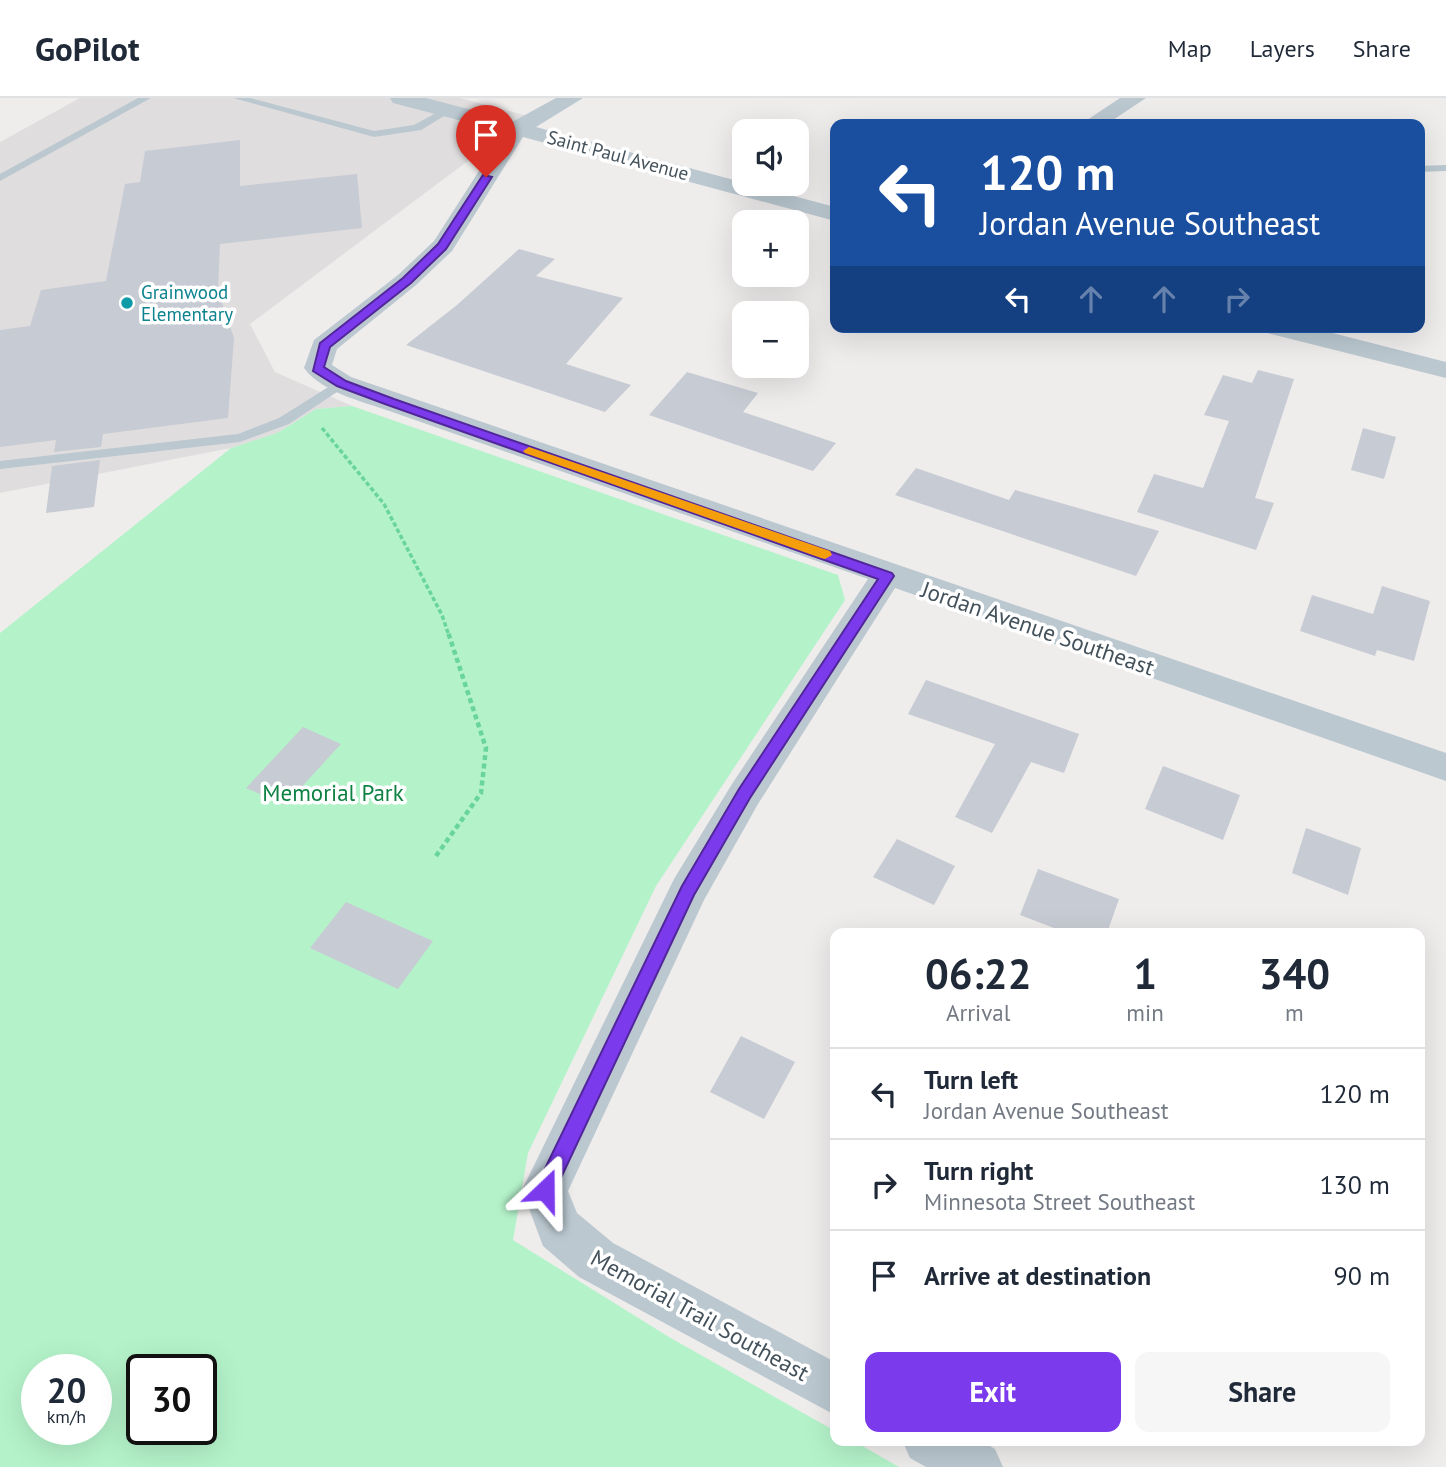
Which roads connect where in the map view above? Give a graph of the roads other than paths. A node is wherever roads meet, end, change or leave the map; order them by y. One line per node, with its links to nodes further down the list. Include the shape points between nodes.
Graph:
1 (146, 98): 11 (lane)
2 (239, 98): 6 (lane, via 374,134 417,128)
3 (401, 98): 6 (street, Saint Paul Avenue)
4 (572, 98): 8 (street)
5 (1135, 98): 7 (street)
6 (449, 110): 8 (street, Saint Paul Avenue)
7 (1100, 119)
8 (518, 128): 12 (street, Saint Paul Avenue); 15 (street, via 443,246 324,346)
9 (1446, 168): 10 (lane)
10 (1425, 169)
11 (0, 178)
12 (830, 213)
13 (1300, 333): 14 (street)
14 (1446, 370)
15 (337, 380): 16 (lane, via 284,421 240,438); 17 (street, Jordan Avenue Southeast)
16 (0, 465)
17 (887, 576): 18 (street, Jordan Avenue Southeast); 19 (street, Memorial Trail Southeast, via 745,794 688,891 545,1190 560,1229 596,1260)
18 (1446, 767)
19 (830, 1387)
20 (939, 1446): 21 (street)
21 (977, 1467)

